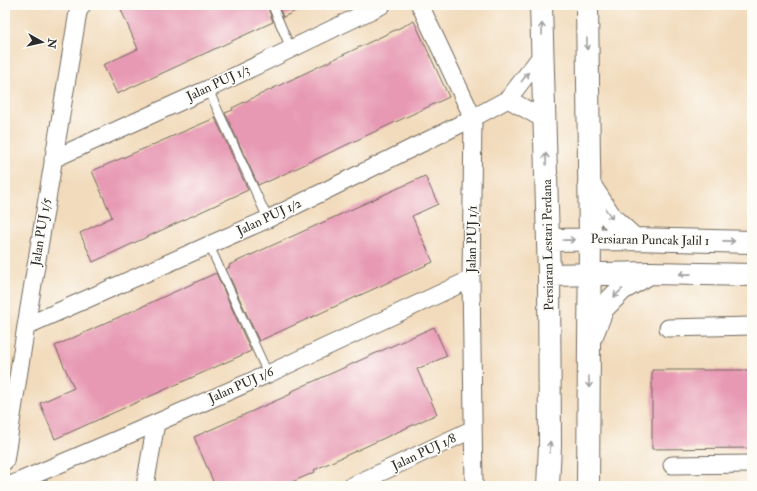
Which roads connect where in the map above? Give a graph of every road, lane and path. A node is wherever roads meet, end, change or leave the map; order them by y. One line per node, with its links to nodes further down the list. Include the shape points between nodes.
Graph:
1 (82, 5): 13 (street, Jalan PUJ 1/5, via 78,12)
2 (272, 5): 7 (lane)
3 (382, 5): 7 (street, Jalan PUJ 1/3)
4 (420, 5): 11 (street, Jalan PUJ 1/1)
5 (541, 5): 8 (main road, Persiaran Lestari Perdana, one-way to 5)
6 (586, 5): 14 (main road, one-way to 14)
7 (291, 49): 9 (street, Jalan PUJ 1/3)
8 (542, 55): 10 (street, Jalan PUJ 1/2, one-way to 8); 12 (main road, Persiaran Lestari Perdana)
9 (208, 89): 13 (street, Jalan PUJ 1/3); 15 (lane)
10 (508, 99): 11 (street, Jalan PUJ 1/2); 12 (street)
11 (473, 118): 15 (street, Jalan PUJ 1/2); 25 (street, Jalan PUJ 1/1)
12 (545, 120): 18 (main road, Persiaran Lestari Perdana, one-way to 12)
13 (53, 159): 26 (street, Jalan PUJ 1/5)
14 (589, 184): 16 (main road); 17 (main road, one-way to 17, via 611,218)
15 (268, 218): 20 (street, Jalan PUJ 1/2)
16 (590, 239): 17 (main road, Persiaran Puncak Jalil 1); 18 (main road, Persiaran Puncak Jalil 1, one-way to 16); 22 (main road)
17 (634, 239): 19 (main road, Persiaran Puncak Jalil 1, one-way to 19)
18 (548, 240): 23 (main road, Persiaran Lestari Perdana)
19 (752, 242)
20 (209, 245): 26 (street, Jalan PUJ 1/2); 30 (lane)
21 (651, 273): 22 (main road); 24 (main road, one-way to 21); 29 (main road, one-way to 29, via 622,289 603,308)
22 (589, 274): 23 (main road); 29 (main road)
23 (549, 275): 40 (main road, Persiaran Lestari Perdana, one-way to 23)
24 (752, 275)
25 (471, 279): 30 (street, Jalan PUJ 1/6); 32 (street, Jalan PUJ 1/1)
26 (26, 326): 33 (street, Jalan PUJ 1/5)
27 (752, 326): 28 (street)
28 (668, 328)
29 (589, 343): 41 (main road, one-way to 41)
30 (268, 374): 31 (street, Jalan PUJ 1/6)
31 (156, 423): 36 (street, Jalan PUJ 1/6); 37 (street)
32 (473, 429): 38 (street, Jalan PUJ 1/8); 39 (street, Jalan PUJ 1/1)
33 (5, 461)
34 (752, 464): 35 (street)
35 (672, 465)
36 (8, 486)
37 (145, 486)
38 (352, 486)
39 (474, 486)
40 (548, 486)
41 (588, 486)

